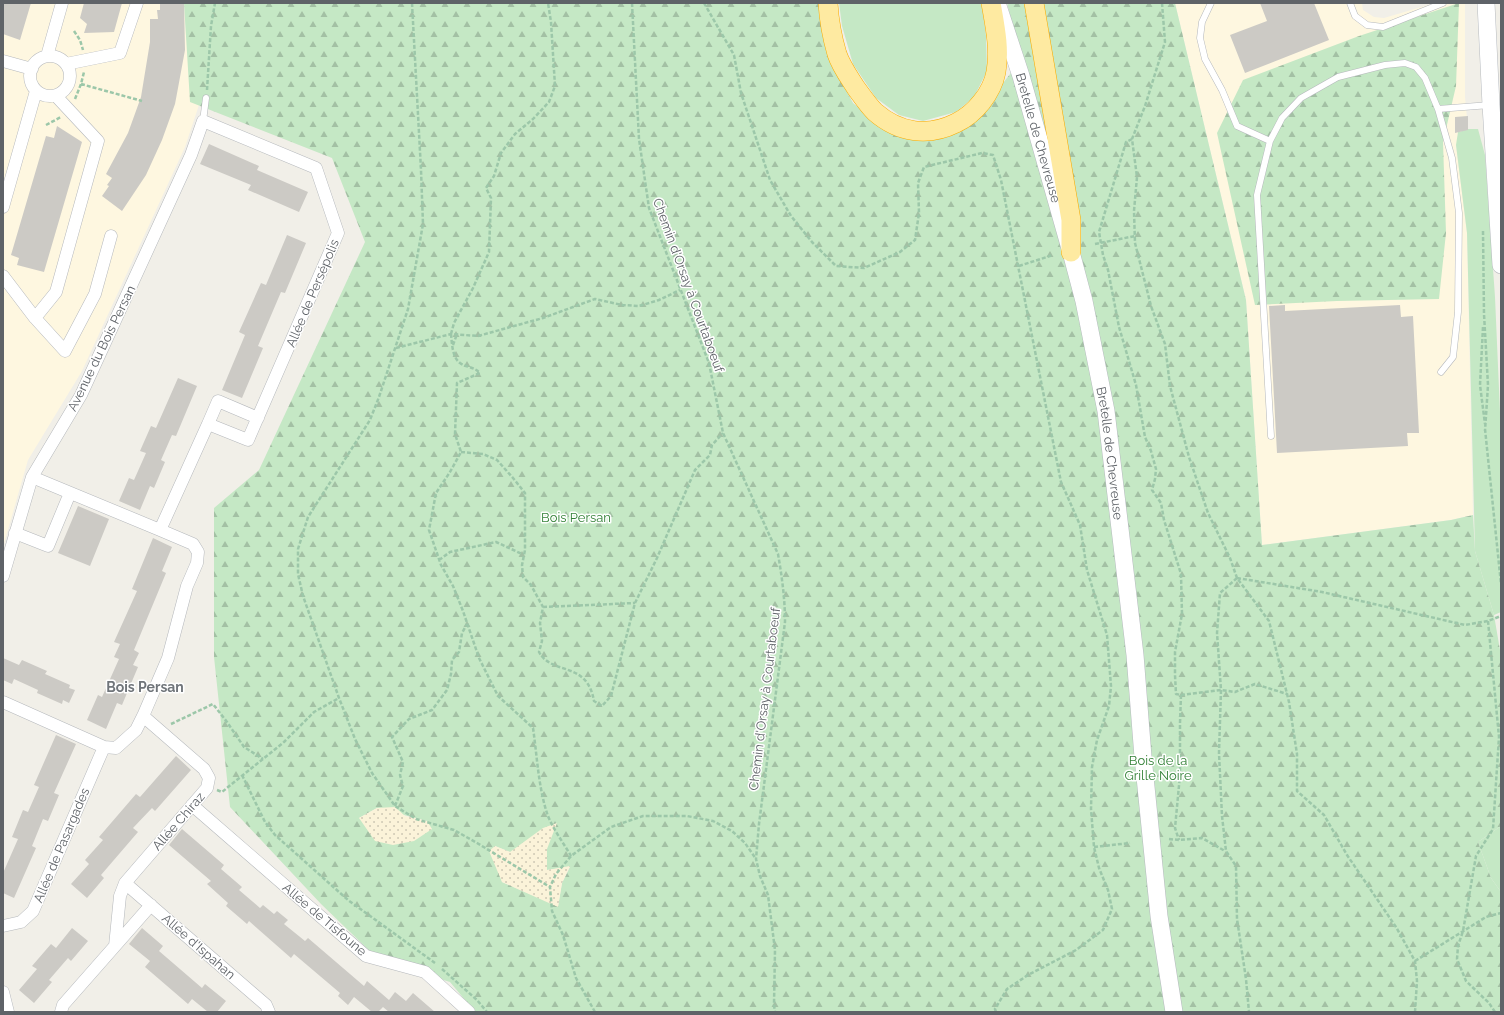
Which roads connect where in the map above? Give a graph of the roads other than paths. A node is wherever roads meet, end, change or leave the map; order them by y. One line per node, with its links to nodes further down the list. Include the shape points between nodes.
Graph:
1 (62, 3): 11 (street)
2 (137, 3): 13 (street, via 120,52)
3 (828, 3): 4 (highway, via 837,55 847,75 874,111 903,129 920,132 945,128 966,119 987,94 996,74 998,54)
4 (991, 3)
5 (997, 3): 25 (main road, Bretelle de Chevreuse)
6 (1034, 3): 25 (highway, via 1071,220)
7 (1211, 3): 21 (lane, via 1202,22 1200,38 1205,59 1237,126)
8 (1350, 3): 9 (lane, via 1354,16 1367,25 1383,27)
9 (1443, 3)
10 (1486, 3): 18 (main road)
11 (48, 56): 13 (street, via 55,56); 14 (street, via 35,62)
12 (3, 61): 14 (street)
13 (66, 64): 16 (street, via 70,70 70,83)
14 (32, 68): 15 (street, via 30,81)
15 (36, 91): 16 (street, via 49,97); 23 (street)
16 (56, 96): 28 (street, via 98,141 56,292)
17 (206, 98): 20 (lane)
18 (1491, 105): 19 (lane); 22 (main road)
19 (1438, 109): 21 (lane, via 1425,78 1416,67 1405,63 1386,65 1338,78 1301,98 1282,118); 29 (lane, via 1452,158 1459,212 1458,312 1453,357)
20 (203, 121): 30 (street, Allée de Persépolis, via 316,168 338,233); 33 (street, Avenue du Bois Persan, via 191,155 81,395)
21 (1270, 142): 32 (lane, via 1257,195)
22 (1499, 193): 26 (main road)
23 (3, 207)
24 (111, 236): 28 (street, via 95,294 65,351)
25 (1072, 252): 51 (main road, Bretelle de Chevreuse, via 1106,411 1135,655 1159,916)
26 (1501, 265)
27 (3, 276): 28 (street)
28 (35, 318)
29 (1441, 372)
30 (258, 418): 31 (street, Allée de Persépolis, via 248,440); 31 (street, via 218,401)
31 (208, 424): 35 (street)
32 (1271, 436)
33 (32, 477): 34 (street); 36 (street, Avenue du Bois Persan)
34 (70, 494): 35 (street); 36 (street, via 48,546)
35 (160, 530): 39 (street, via 193,544 198,552 197,563 187,586 168,658)
36 (15, 533): 37 (street, Avenue du Bois Persan)
37 (3, 576)
38 (3, 702): 40 (street)
39 (143, 716): 40 (street, via 136,730 116,748); 41 (street, Allée Chiraz, via 204,769 209,778 207,788)
40 (104, 747): 44 (street, Allée de Pasargades, via 33,911 21,922)
41 (192, 805): 42 (street, Allée Chiraz); 50 (street, Allée de Tisfoune, via 366,956 425,972)
42 (125, 883): 43 (street, Allée d'Ispahan); 45 (street, Allée Chiraz, via 120,896)
43 (151, 905): 45 (street); 49 (street, Allée d'Ispahan, via 266,1005)
44 (3, 926)
45 (115, 946): 48 (street, via 63,1005)
46 (3, 992): 47 (street)
47 (8, 1012)
48 (61, 1012)
49 (269, 1012)
50 (469, 1012)
51 (1174, 1012)

